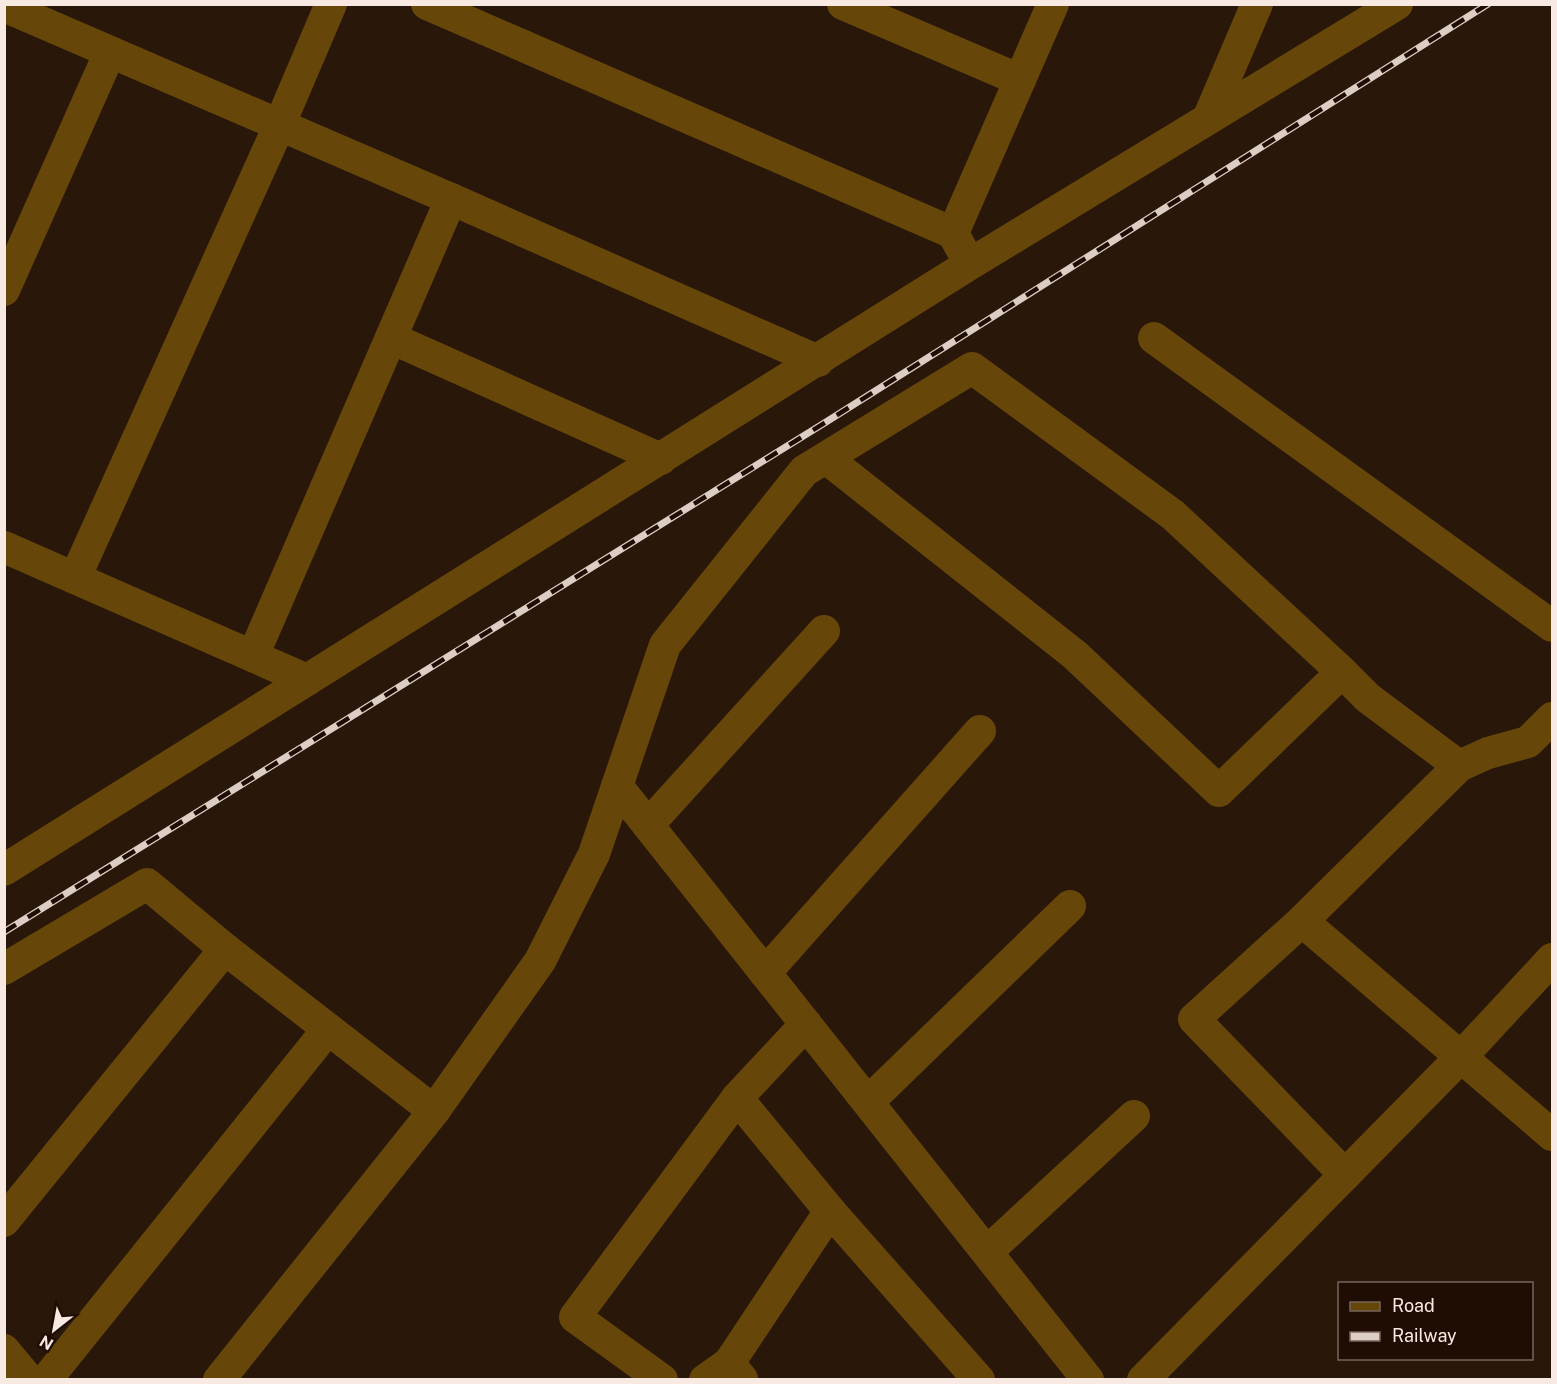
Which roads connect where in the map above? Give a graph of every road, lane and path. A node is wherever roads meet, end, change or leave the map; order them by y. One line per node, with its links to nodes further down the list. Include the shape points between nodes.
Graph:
1 (331, 4): 11 (street)
2 (427, 4): 13 (street)
3 (843, 4): 9 (street)
4 (1053, 4): 9 (street)
5 (1257, 4): 10 (street)
6 (1397, 4): 10 (street)
7 (4, 6): 8 (street)
8 (110, 52): 11 (street); 15 (street)
9 (1020, 80): 13 (street)
10 (1208, 119): 14 (street)
11 (279, 126): 12 (street); 22 (street)
12 (451, 200): 16 (street); 18 (street)
13 (953, 233): 14 (street)
14 (970, 264): 18 (street)
15 (4, 290)
16 (391, 338): 20 (street); 25 (street)
17 (1154, 338): 23 (street)
18 (818, 361): 20 (street)
19 (826, 458): 26 (street, via 972,369 1173,515); 26 (street, via 1075,655 1219,791); 31 (street, via 804,471 665,645)
20 (661, 459): 27 (street)
21 (4, 547): 22 (street)
22 (75, 578): 25 (street)
23 (1552, 626)
24 (824, 631): 32 (street)
25 (253, 656): 27 (street)
26 (1342, 672): 30 (street, via 1368,698)
27 (307, 680): 33 (street)
28 (1552, 718): 30 (street, via 1528,742)
29 (981, 731): 39 (street)
30 (1459, 766): 35 (street)
31 (617, 786): 32 (street); 45 (street, via 594,854 540,961)
32 (648, 825): 39 (street)
33 (4, 870)
34 (1070, 906): 44 (street)
35 (1302, 921): 42 (street); 48 (street, via 1194,1019)
36 (225, 948): 38 (street, via 147,884); 41 (street); 50 (street)
37 (1552, 959): 42 (street)
38 (4, 969)
39 (765, 973): 40 (street)
40 (806, 1024): 43 (street); 44 (street)
41 (328, 1029): 45 (street); 55 (street)
42 (1461, 1057): 47 (street); 48 (street)
43 (737, 1098): 49 (street); 57 (street, via 575,1317)
44 (868, 1102): 51 (street)
45 (434, 1112): 56 (street)
46 (1134, 1116): 51 (street)
47 (1552, 1135)
48 (1345, 1175): 60 (street)
49 (830, 1211): 53 (street); 58 (street)
50 (4, 1221)
51 (987, 1252): 59 (street)
52 (4, 1350): 54 (street)
53 (725, 1374)
54 (29, 1380)
55 (46, 1380)
56 (219, 1380)
57 (662, 1380)
58 (979, 1380)
59 (1088, 1380)
60 (1143, 1380)

